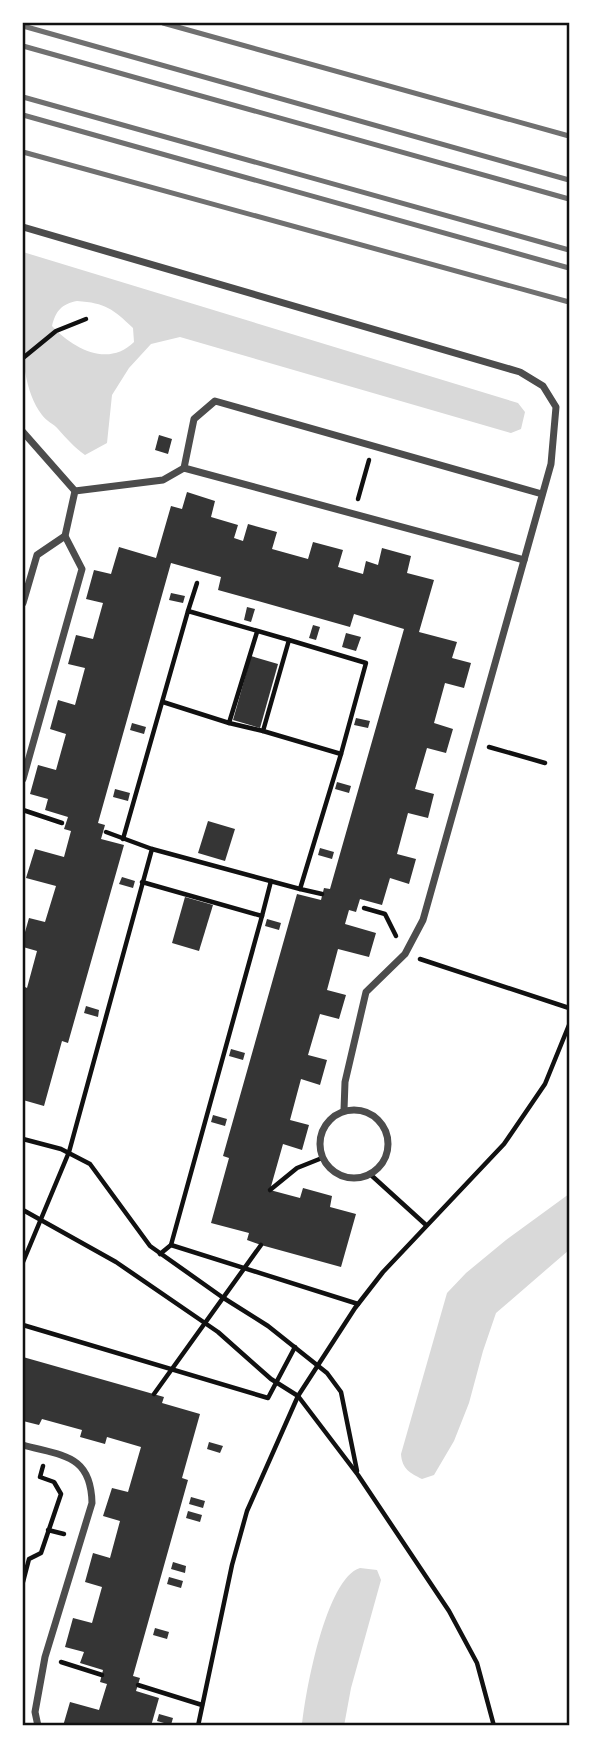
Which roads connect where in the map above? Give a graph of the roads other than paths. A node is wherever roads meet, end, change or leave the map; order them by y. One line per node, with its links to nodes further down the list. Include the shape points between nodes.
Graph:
1 (23, 226): 5 (street, via 520,372 543,386 556,407 551,464)
2 (23, 432): 4 (street)
3 (184, 468): 4 (street, via 163,480); 5 (street, via 194,419 215,401); 7 (street)
4 (75, 491): 6 (street)
5 (542, 494): 7 (street)
6 (65, 536): 8 (street, via 37,555); 9 (street, via 82,569)
7 (524, 560): 10 (street, via 423,920 405,954 366,992 345,1082)
8 (23, 603)
9 (23, 779)
10 (344, 1110): 10 (street, via 361,1110 377,1117 387,1130 389,1147 384,1163 371,1175 352,1179 334,1173 322,1158 319,1139 327,1121)
11 (23, 1445): 12 (street, via 76,1460 92,1482 92,1503 45,1657 35,1712)
12 (38, 1726)

